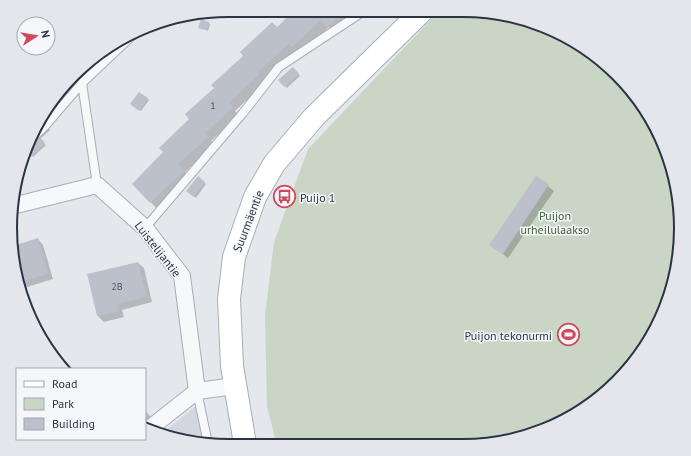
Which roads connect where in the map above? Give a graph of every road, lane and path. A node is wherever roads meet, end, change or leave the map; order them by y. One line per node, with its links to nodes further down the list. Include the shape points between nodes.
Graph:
1 (355, 17): 8 (lane, via 279,67)
2 (416, 17): 9 (main road, Suurmäentie, via 314,117 274,164 255,197 234,257 229,299)
3 (122, 45): 4 (lane)
4 (82, 83): 5 (lane); 6 (lane)
5 (42, 129)
6 (97, 185): 7 (street); 8 (street, Luistelijantie)
7 (18, 204)
8 (145, 228): 10 (street, Luistelijantie, via 182,276)
9 (235, 386): 10 (street); 13 (main road, Suurmäentie)
10 (197, 391): 11 (street); 12 (lane)
11 (153, 425)
12 (207, 438)
13 (244, 439)

